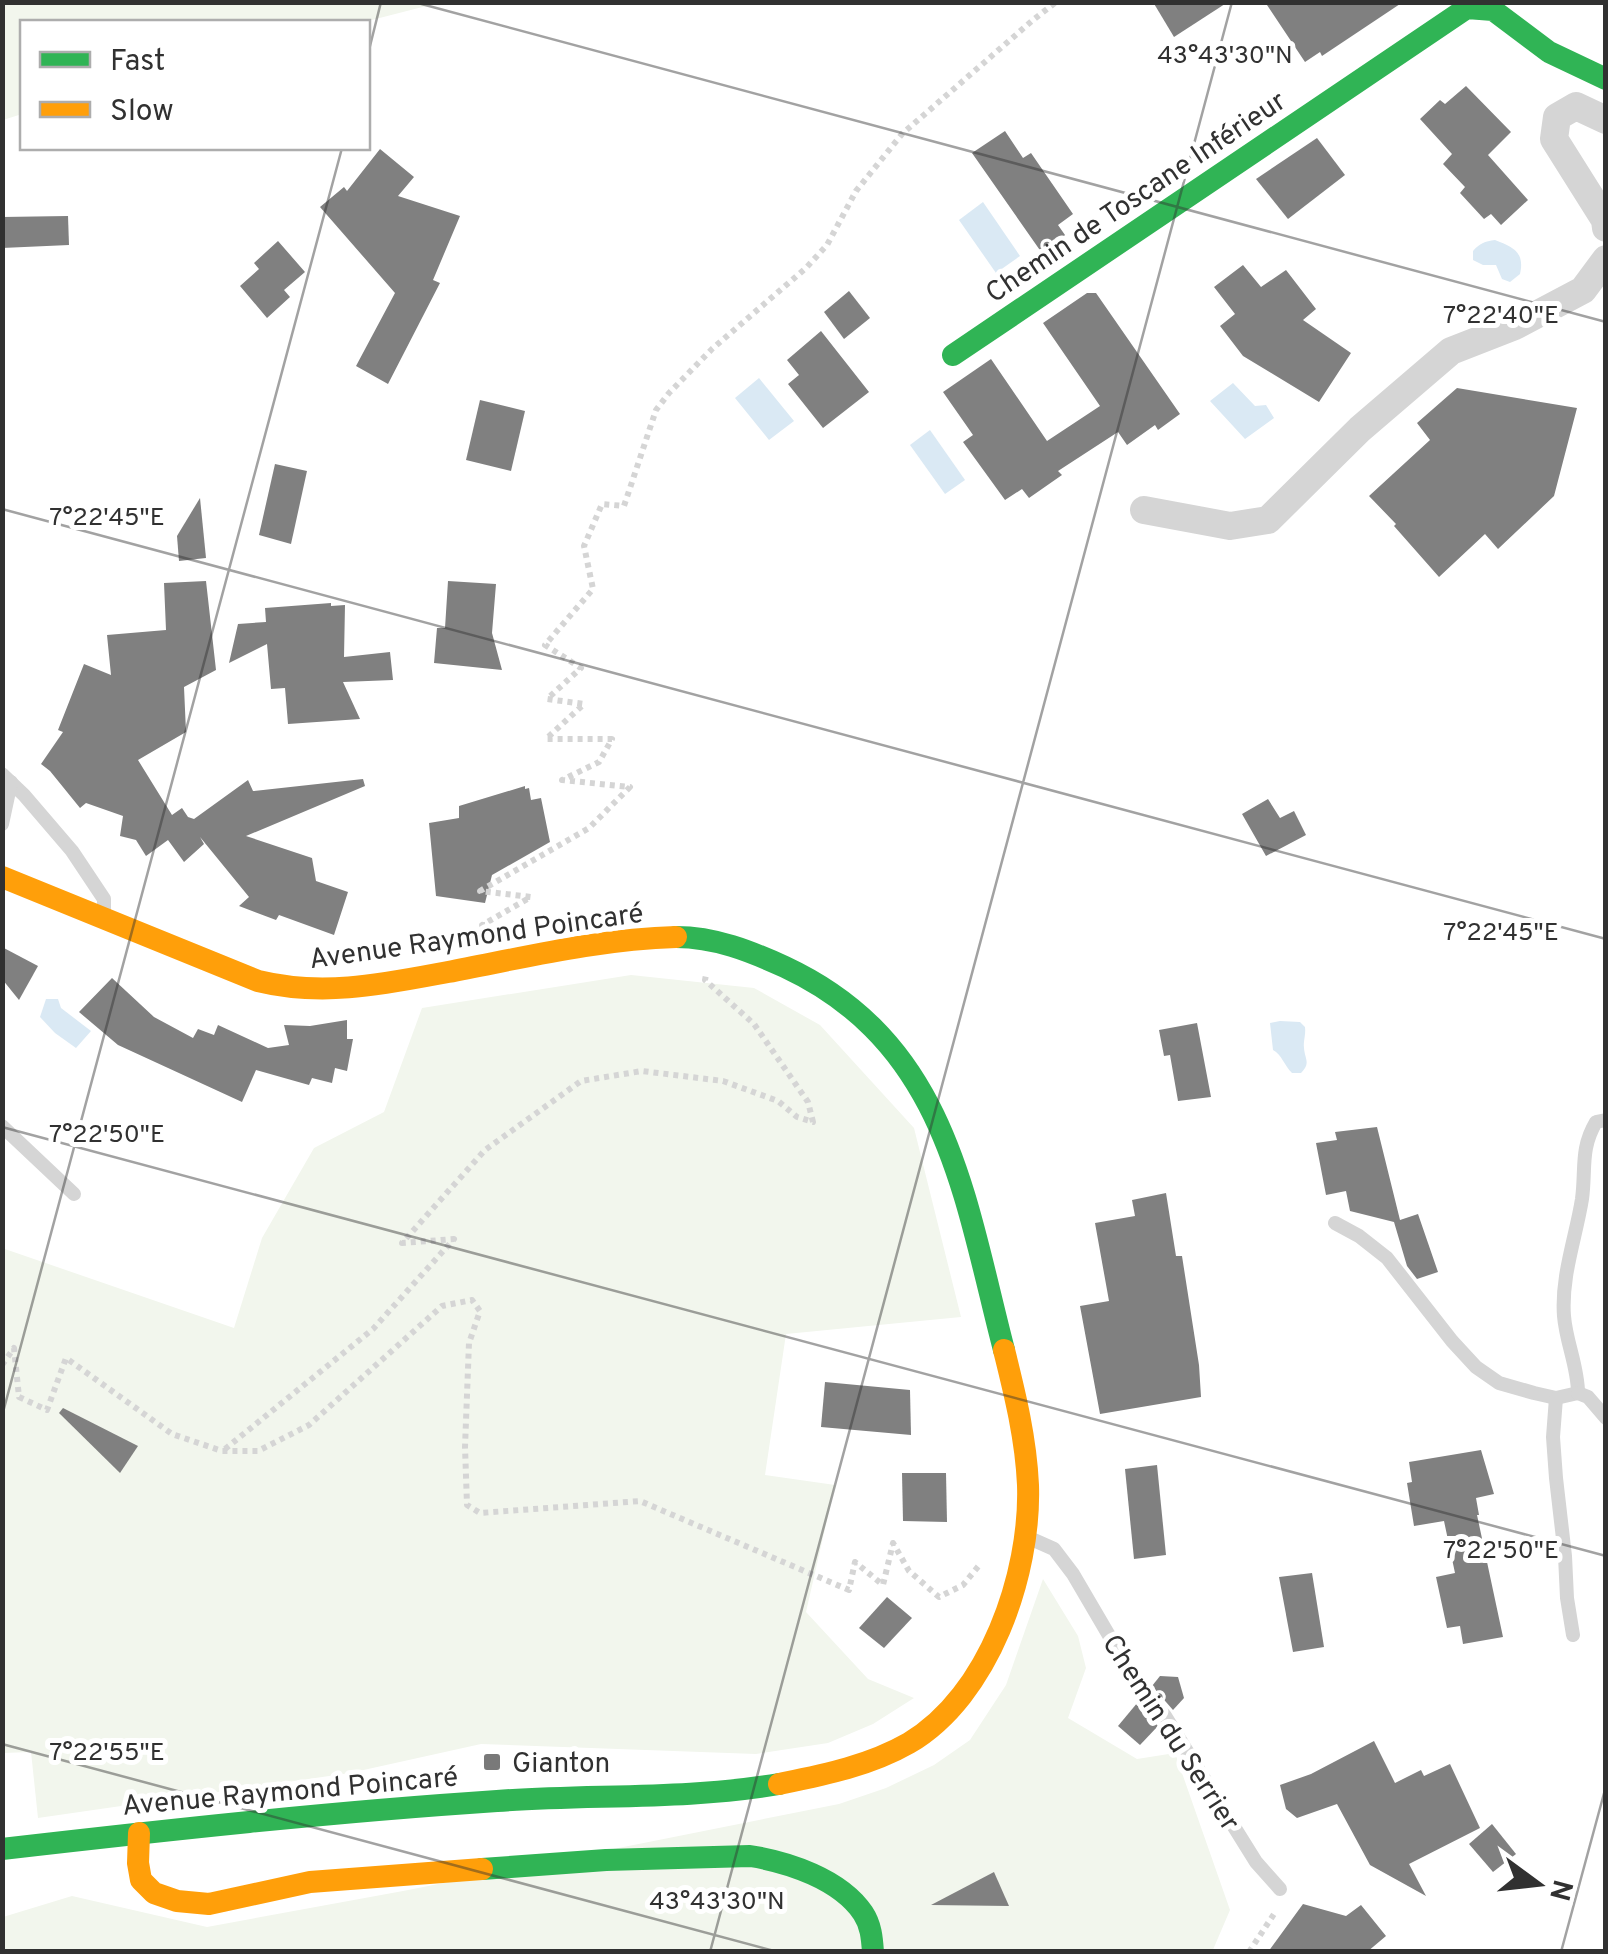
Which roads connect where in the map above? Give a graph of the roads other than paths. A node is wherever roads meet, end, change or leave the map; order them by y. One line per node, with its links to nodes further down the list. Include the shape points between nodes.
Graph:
1 (1606, 80): 5 (main road, Chemin de Toscane Inférieur, via 1549,52 1493,10 1468,8)
2 (1606, 120): 3 (street, via 1576,106 1556,117 1554,138)
3 (1606, 228)
4 (1606, 259): 6 (street, via 1583,290 1452,351 1268,520 1230,526)
5 (953, 355)
6 (1144, 510)
7 (7, 778): 8 (lane); 10 (lane, via 90,876 104,899)
8 (2, 824)
9 (2, 877): 10 (main road, Avenue Raymond Poincaré)
10 (104, 919): 18 (main road, Avenue Raymond Poincaré, via 258,982 300,991 379,986 669,937 705,939 779,964 836,997 903,1060 951,1152 1017,1401 1027,1468)
11 (1606, 1120): 15 (lane, via 1596,1122 1586,1140 1567,1280 1564,1312)
12 (2, 1126): 13 (lane)
13 (74, 1194)
14 (1335, 1224): 16 (lane, via 1387,1258 1476,1367 1499,1383)
15 (1578, 1393): 16 (lane); 17 (lane)
16 (1556, 1398): 19 (lane, via 1556,1478)
17 (1606, 1418)
18 (1024, 1535): 20 (main road, Avenue Raymond Poincaré, via 1011,1598 974,1679 945,1716 909,1742 842,1770 748,1790 495,1801); 22 (lane, Chemin du Serrier, via 1054,1548 1131,1678 1165,1716 1256,1862)
19 (1573, 1635)
20 (139, 1834): 21 (main road, Avenue Raymond Poincaré); 23 (main road, via 141,1880 154,1893 209,1904 310,1882 606,1860 770,1858 858,1907)
21 (2, 1849)
22 (1280, 1889)
23 (873, 1952)

